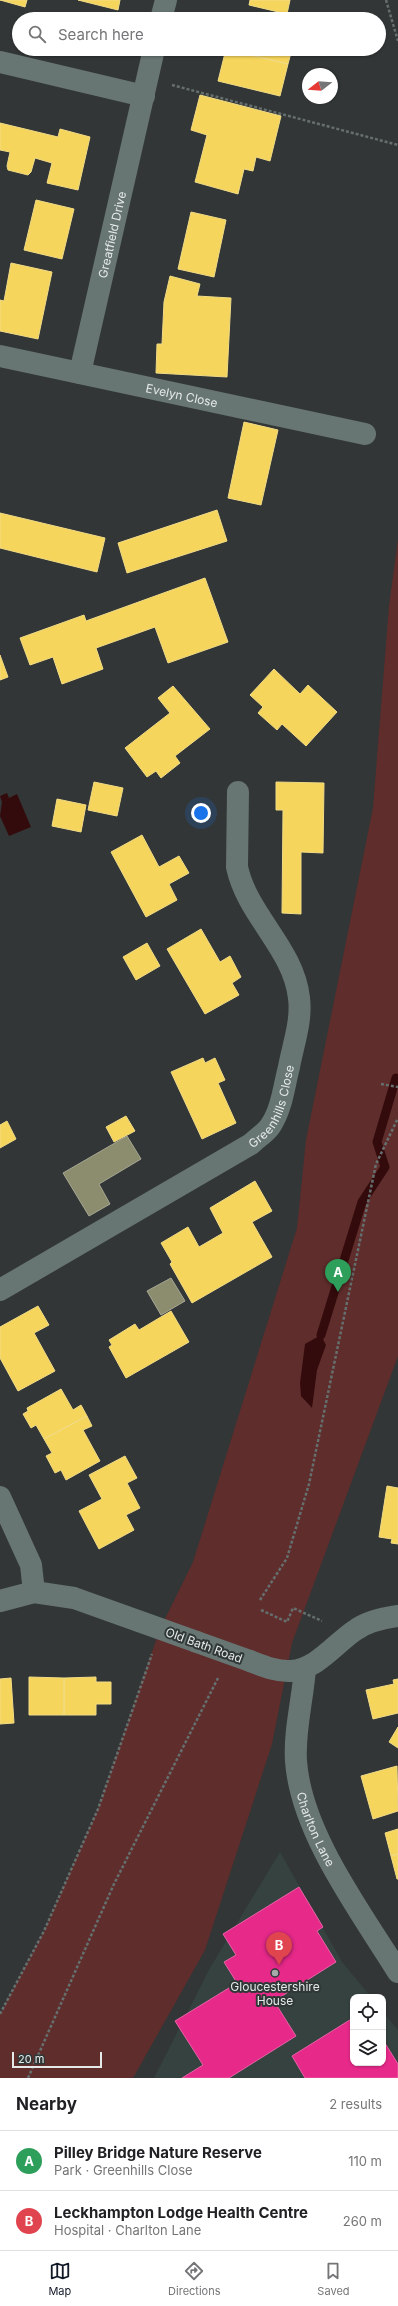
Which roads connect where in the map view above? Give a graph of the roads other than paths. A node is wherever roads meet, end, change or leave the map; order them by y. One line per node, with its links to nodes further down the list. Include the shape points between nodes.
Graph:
1 (166, 0): 2 (street)
2 (163, 12)
3 (153, 56): 5 (street, Greatfield Drive)
4 (0, 62): 5 (street)
5 (144, 96): 7 (street, Greatfield Drive)
6 (0, 356): 7 (street, Evelyn Close)
7 (80, 372): 8 (street, Evelyn Close)
8 (365, 434)
9 (238, 792): 10 (street, Greenhills Close, via 239,877 287,962 299,997 299,1016 281,1103 271,1126 251,1144)
10 (0, 1290)
11 (0, 1497): 12 (street, via 31,1564)
12 (34, 1592): 13 (street, Old Bath Road); 15 (street, Old Bath Road, bridge, via 74,1598 280,1671)
13 (0, 1601)
14 (398, 1616): 15 (street, Old Bath Road, via 375,1620 358,1628)
15 (305, 1668): 16 (street, Charlton Lane, via 296,1760 304,1808 340,1877)
16 (398, 1972)

